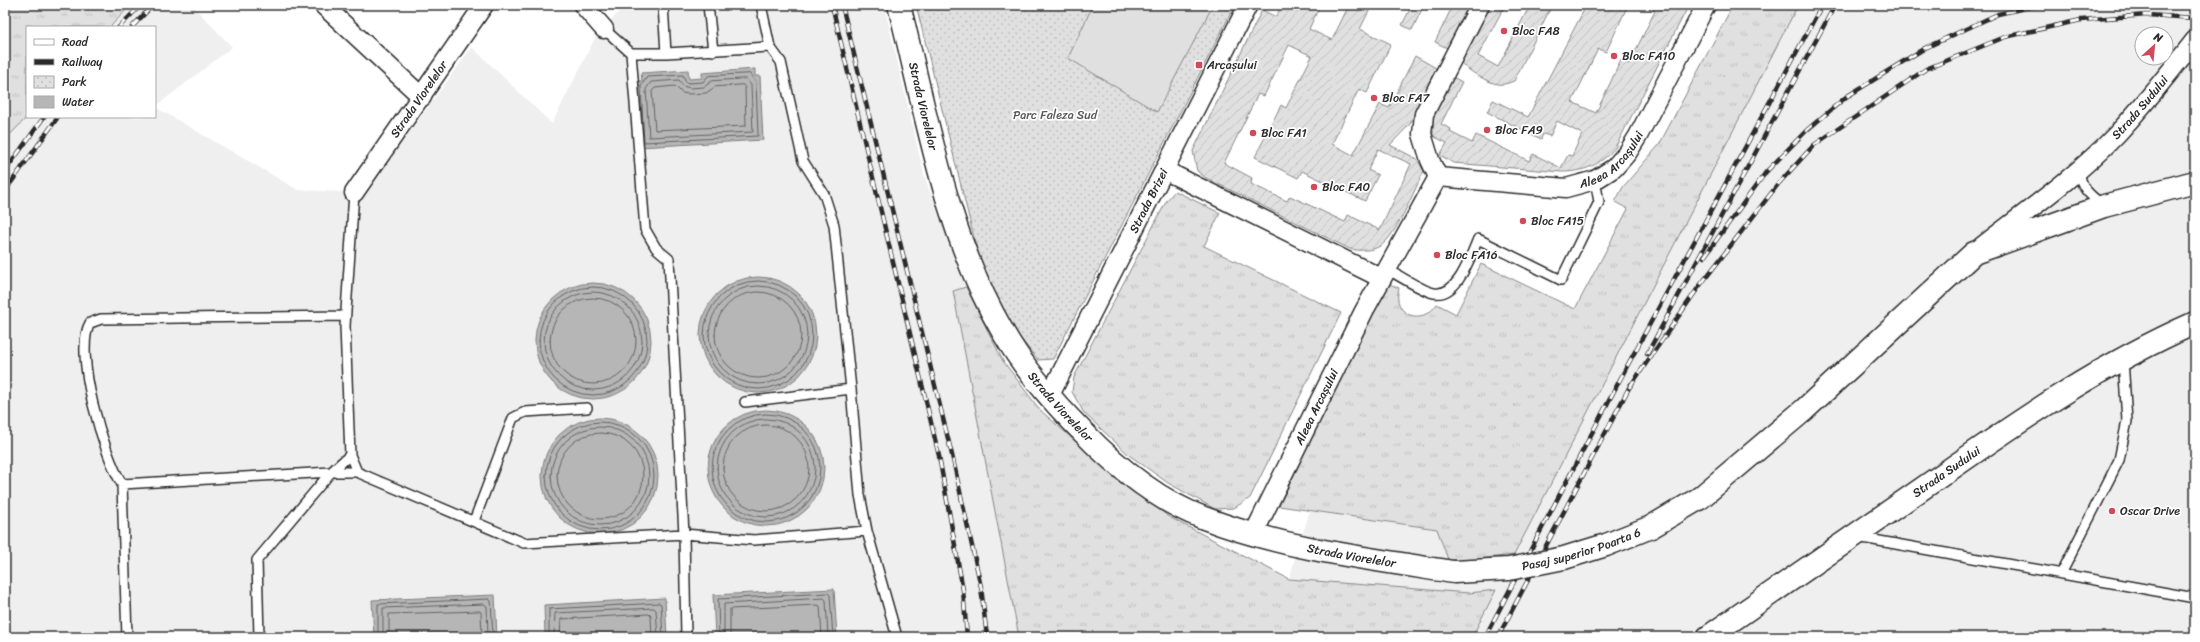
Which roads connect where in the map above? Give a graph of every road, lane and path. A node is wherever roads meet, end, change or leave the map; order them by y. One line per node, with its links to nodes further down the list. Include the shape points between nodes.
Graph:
1 (323, 5): 17 (street)
2 (484, 5): 17 (street, Strada Viorelelor)
3 (583, 5): 11 (street)
4 (663, 5): 16 (lane)
5 (708, 5): 14 (lane)
6 (761, 5): 13 (lane)
7 (900, 5): 31 (street, Strada Viorelelor, via 948,200 972,272 1003,334)
8 (1248, 5): 19 (street, Strada Brizei)
9 (1480, 5): 20 (street, via 1424,114 1422,134)
10 (1706, 5): 21 (street, Aleea Arcașului, via 1628,152 1614,168)
11 (604, 29): 15 (lane)
12 (2195, 40): 18 (street, Strada Sudului, via 2116,135)
13 (770, 47): 14 (lane); 30 (lane, via 782,62 802,161 824,194 834,225)
14 (713, 51): 16 (lane)
15 (632, 53): 16 (lane); 40 (lane, via 645,229 656,248 670,259)
16 (666, 53)
17 (422, 97): 23 (street, Strada Viorelelor)
18 (2078, 169): 24 (lane, via 2080,182 2085,190); 25 (street, Strada Sudului)
19 (1164, 170): 26 (street); 31 (street, Strada Brizei)
20 (1438, 177): 21 (street, Aleea Arcașului, via 1566,188); 26 (street, Aleea Arcașului)
21 (1595, 180): 26 (lane, via 1599,202 1561,280 1478,239 1455,286 1448,292 1434,293)
22 (2195, 182): 24 (street)
23 (354, 193): 27 (lane)
24 (2104, 206): 25 (street)
25 (1974, 253): 43 (street, Pasaj superior Poarta 6, bridge, via 1804,410 1700,498 1651,527 1564,558 1509,568)
26 (1384, 274): 41 (street, Aleea Arcașului)
27 (345, 316): 34 (lane); 37 (lane, via 101,319 90,323 85,332 88,388 113,471)
28 (2195, 323): 29 (street, Strada Sudului)
29 (2123, 357): 42 (street, Strada Sudului, via 2031,414); 44 (lane, via 2127,421 2119,460)
30 (851, 390): 32 (lane); 39 (lane, via 860,495)
31 (1049, 397): 41 (street, Strada Viorelelor, via 1100,449 1152,492 1202,518)
32 (745, 402)
33 (587, 408): 38 (lane, via 525,412 513,418)
34 (350, 455): 35 (lane); 36 (lane)
35 (331, 472): 36 (lane); 37 (lane); 47 (lane, via 257,560)
36 (357, 472): 38 (lane)
37 (122, 484): 46 (lane)
38 (474, 521): 40 (lane, via 524,543)
39 (867, 531): 40 (lane, via 754,540); 49 (lane)
40 (684, 534): 48 (lane)
41 (1253, 535): 43 (street, Strada Viorelelor, via 1290,546)
42 (1853, 536): 44 (lane); 50 (street, Strada Sudului)
43 (1454, 572)
44 (2061, 574): 45 (lane)
45 (2195, 598)
46 (127, 637)
47 (259, 637)
48 (686, 637)
49 (897, 637)
50 (1708, 637)

